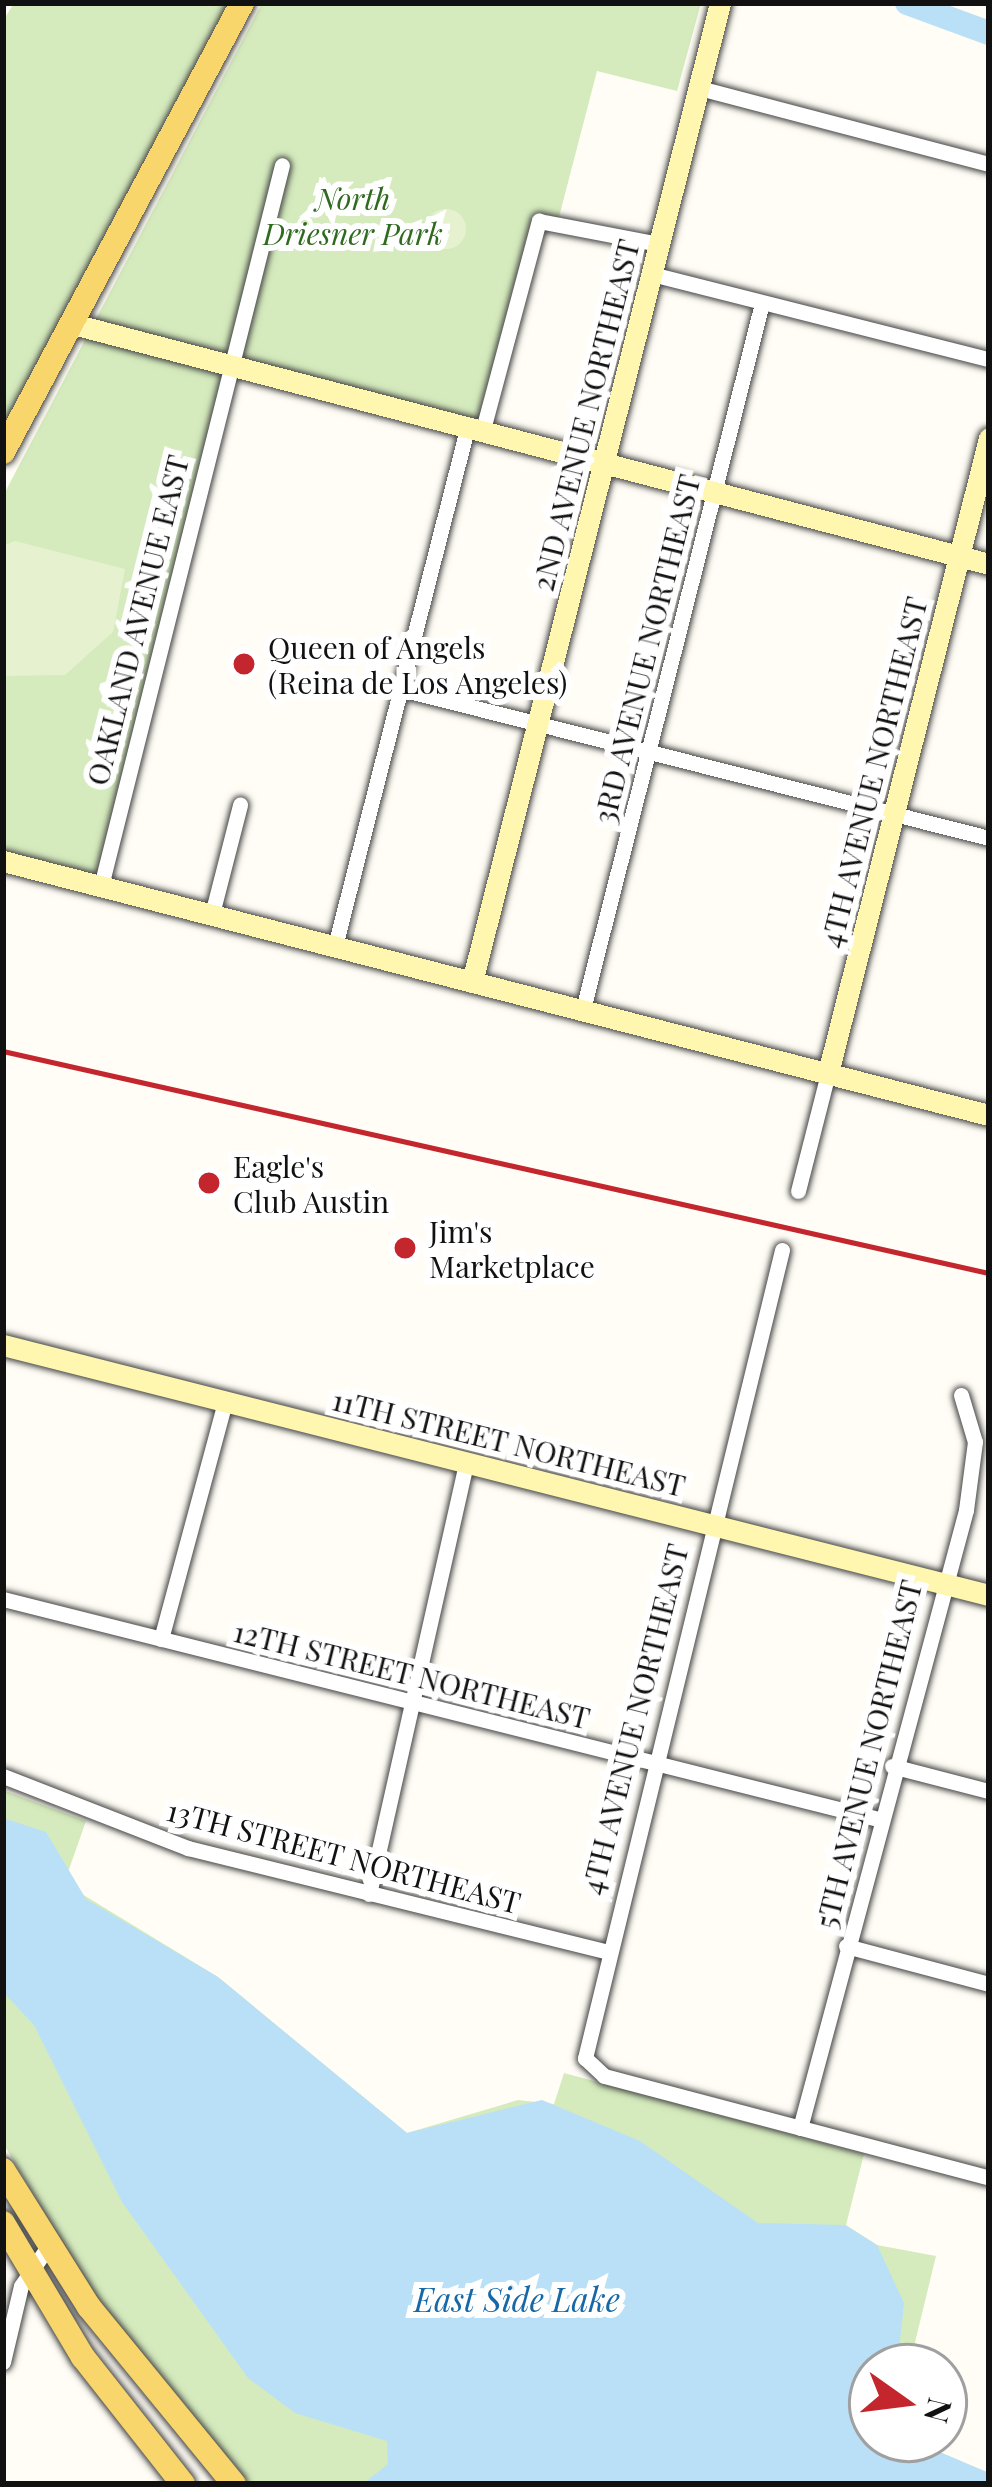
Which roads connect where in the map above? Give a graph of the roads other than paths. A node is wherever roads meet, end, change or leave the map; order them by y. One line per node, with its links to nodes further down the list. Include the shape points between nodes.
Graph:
1 (242, 3): 9 (main road)
2 (720, 3): 3 (street, 2ND AVENUE NORTHEAST)
3 (698, 88): 4 (street); 6 (street, 2ND AVENUE NORTHEAST)
4 (989, 164)
5 (282, 165): 11 (street, OAKLAND AVENUE EAST)
6 (659, 244): 7 (street, 2ND AVENUE NORTHEAST); 12 (street, via 547,214)
7 (652, 274): 8 (street); 15 (street, 2ND AVENUE NORTHEAST)
8 (761, 303): 10 (street); 16 (street, 3RD AVENUE NORTHEAST)
9 (73, 324): 11 (street); 14 (main road)
10 (989, 359)
11 (231, 368): 12 (street); 26 (street, OAKLAND AVENUE EAST)
12 (474, 431): 15 (street); 19 (street)
13 (989, 438): 17 (street, 4TH AVENUE NORTHEAST)
14 (3, 452)
15 (604, 463): 16 (street); 20 (street, 2ND AVENUE NORTHEAST)
16 (713, 492): 17 (street); 21 (street, 3RD AVENUE NORTHEAST)
17 (959, 557): 18 (street); 23 (street, 4TH AVENUE NORTHEAST)
18 (989, 564)
19 (401, 689): 20 (street); 28 (street)
20 (538, 724): 21 (street); 29 (street, 2ND AVENUE NORTHEAST)
21 (649, 752): 23 (street); 30 (street, 3RD AVENUE NORTHEAST)
22 (240, 805): 27 (street)
23 (894, 813): 24 (street); 31 (street, 4TH AVENUE NORTHEAST)
24 (989, 838)
25 (3, 861): 26 (street)
26 (101, 886): 27 (street)
27 (212, 914): 28 (street)
28 (335, 946): 29 (street)
29 (472, 982): 30 (street)
30 (583, 1009): 31 (street)
31 (828, 1073): 32 (street); 33 (street, 4TH AVENUE NORTHEAST)
32 (989, 1115)
33 (798, 1191)
34 (782, 1250): 39 (street, 4TH AVENUE NORTHEAST)
35 (8, 1347): 37 (street, 11TH STREET NORTHEAST)
36 (961, 1395): 40 (street, 5TH AVENUE NORTHEAST, via 975,1442)
37 (225, 1401): 38 (street, 11TH STREET NORTHEAST); 43 (street)
38 (466, 1462): 39 (street, 11TH STREET NORTHEAST); 44 (street)
39 (712, 1524): 40 (street, 11TH STREET NORTHEAST); 45 (street, 4TH AVENUE NORTHEAST)
40 (939, 1582): 41 (street, 11TH STREET NORTHEAST); 46 (street, 5TH AVENUE NORTHEAST)
41 (989, 1595)
42 (3, 1599): 43 (street, 12TH STREET NORTHEAST)
43 (161, 1639): 44 (street, 12TH STREET NORTHEAST)
44 (411, 1702): 45 (street, 12TH STREET NORTHEAST); 50 (street)
45 (654, 1762): 49 (street, 12TH STREET NORTHEAST); 52 (street, 4TH AVENUE NORTHEAST)
46 (892, 1766): 48 (street); 49 (street, 5TH AVENUE NORTHEAST)
47 (3, 1776): 50 (street, 13TH STREET NORTHEAST, via 188,1848)
48 (989, 1790)
49 (878, 1819): 51 (street, 5TH AVENUE NORTHEAST)
50 (369, 1894): 52 (street, 13TH STREET NORTHEAST)
51 (846, 1946): 53 (street); 54 (street, 5TH AVENUE NORTHEAST)
52 (608, 1952): 54 (street, 4TH AVENUE NORTHEAST, via 586,2064)
53 (989, 1984)
54 (800, 2128): 56 (street)
55 (3, 2170): 58 (main road)
56 (989, 2178)
57 (3, 2223): 59 (main road)
58 (47, 2248): 59 (street); 61 (main road)
59 (29, 2272): 60 (street); 62 (main road)
60 (3, 2362)
61 (228, 2481)
62 (183, 2484)

